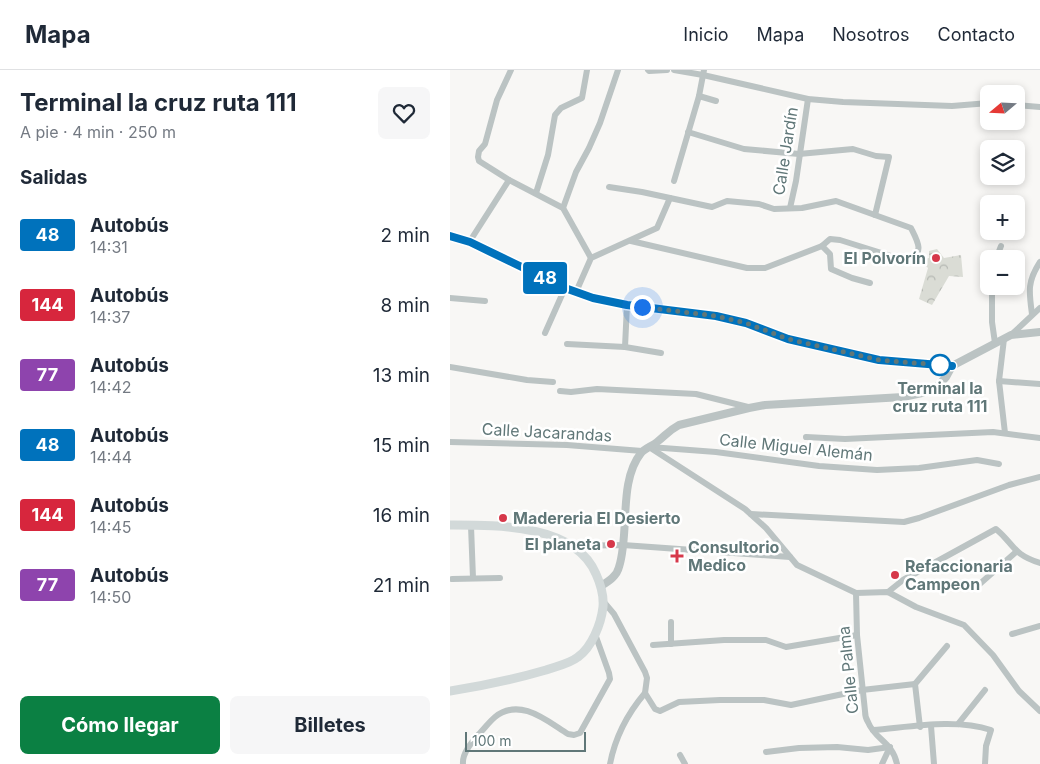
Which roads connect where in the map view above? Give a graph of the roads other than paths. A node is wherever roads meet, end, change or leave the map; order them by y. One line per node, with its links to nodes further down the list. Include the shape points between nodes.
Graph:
1 (511, 70): 16 (street, via 478,157)
2 (587, 70): 19 (street, via 582,98 561,108 556,115)
3 (618, 70): 21 (street, via 600,124)
4 (667, 70): 6 (street)
5 (674, 70): 7 (street)
6 (651, 71)
7 (704, 72): 8 (street); 9 (street)
8 (699, 96): 10 (street); 14 (street)
9 (808, 98): 11 (street, via 952,106); 15 (street, Calle Jardín)
10 (716, 101)
11 (980, 104)
12 (1025, 106): 13 (street)
13 (1040, 107)
14 (688, 132): 15 (street, via 744,149); 17 (street)
15 (799, 154): 22 (street, Calle Jardín); 23 (street, via 853,149 889,156)
16 (509, 180): 19 (street); 26 (street)
17 (674, 181)
18 (609, 187): 20 (street)
19 (536, 193): 21 (street)
20 (670, 198): 22 (street, via 712,207 727,201 774,209); 25 (street, via 657,228)
21 (562, 208): 30 (street)
22 (790, 208): 23 (street, via 836,201)
23 (876, 215): 27 (street, via 911,228 919,248 916,258 910,262 840,240 830,239)
24 (450, 236): 26 (street)
25 (631, 241): 27 (street, via 747,268 764,268); 30 (street)
26 (470, 242): 33 (street)
27 (822, 246): 32 (street, via 830,254 831,269)
28 (1001, 246): 29 (street)
29 (999, 250)
30 (591, 258): 34 (street)
31 (1040, 262): 40 (street, via 1028,291)
32 (870, 283)
33 (565, 288): 34 (street); 42 (street)
34 (576, 292): 38 (street)
35 (992, 295): 44 (street)
36 (450, 298): 37 (street)
37 (486, 301)
38 (627, 305): 46 (street); 48 (street, via 716,316 788,339 879,360)
39 (1040, 308): 40 (street)
40 (1032, 314): 43 (street)
41 (1040, 332): 43 (street)
42 (545, 333)
43 (1007, 337): 44 (street); 50 (street)
44 (995, 343): 48 (street)
45 (567, 344): 46 (street)
46 (625, 347): 47 (street)
47 (661, 353)
48 (952, 366): 54 (street, via 938,386 903,397)
49 (450, 367): 51 (street)
50 (999, 381): 52 (street); 55 (street)
51 (553, 382)
52 (1040, 384)
53 (560, 391): 54 (street, via 597,389 696,394)
54 (750, 408): 59 (street, via 678,425)
55 (1005, 433): 56 (street, via 845,439); 57 (street)
56 (806, 437)
57 (1040, 438)
58 (450, 442): 59 (street, Calle Jacarandas)
59 (646, 449): 60 (street, Calle Miguel Alemán, via 716,452 877,470 977,460); 62 (street); 65 (street, via 632,472)
60 (999, 464)
61 (1040, 477): 62 (street, via 904,522)
62 (751, 514): 68 (street)
63 (450, 525): 64 (main road)
64 (471, 526): 66 (main road, via 518,528 557,538); 70 (street)
65 (622, 545): 66 (street); 68 (street); 73 (street, via 620,567)
66 (573, 546): 73 (main road, via 592,564)
67 (1016, 552): 69 (street); 74 (street); 75 (street, via 996,529 903,580)
68 (790, 557): 76 (street, via 797,565)
69 (1040, 563)
70 (473, 578): 71 (street); 72 (street)
71 (500, 578)
72 (452, 579)
73 (601, 586): 77 (main road)
74 (974, 588)
75 (888, 592): 76 (street); 91 (street, via 964,626)
76 (856, 593): 82 (street, Calle Palma)
77 (603, 602): 80 (main road); 90 (street, via 614,614 645,672)
78 (671, 622): 83 (street)
79 (1040, 626): 81 (street)
80 (595, 634): 89 (main road, via 585,651 572,661 527,676); 99 (street, via 610,680 580,734 568,734 535,713 513,709 491,721 464,754)
81 (1012, 634)
82 (857, 635): 83 (street, via 786,647 766,640); 87 (street, Calle Palma)
83 (671, 644): 84 (street)
84 (653, 645)
85 (947, 646): 86 (street)
86 (915, 684): 87 (street); 93 (street)
87 (862, 690): 90 (street, via 791,705 764,700 720,700 679,702 660,711 655,710); 95 (street, Calle Palma, via 868,723)
88 (985, 690): 92 (street)
89 (450, 691)
90 (645, 693): 100 (street, via 626,722)
91 (1040, 711)
92 (958, 724): 94 (street); 105 (street, via 990,730)
93 (920, 726): 94 (street); 95 (street)
94 (931, 726): 104 (street)
95 (873, 730): 96 (street, Calle Palma)
96 (890, 746): 97 (street, via 868,750 837,747); 102 (street); 103 (street, Calle Palma)
97 (766, 752)
98 (680, 755): 101 (street)
99 (463, 764)
100 (610, 764)
101 (685, 764)
102 (882, 764)
103 (897, 764)
104 (934, 764)
105 (984, 764)

